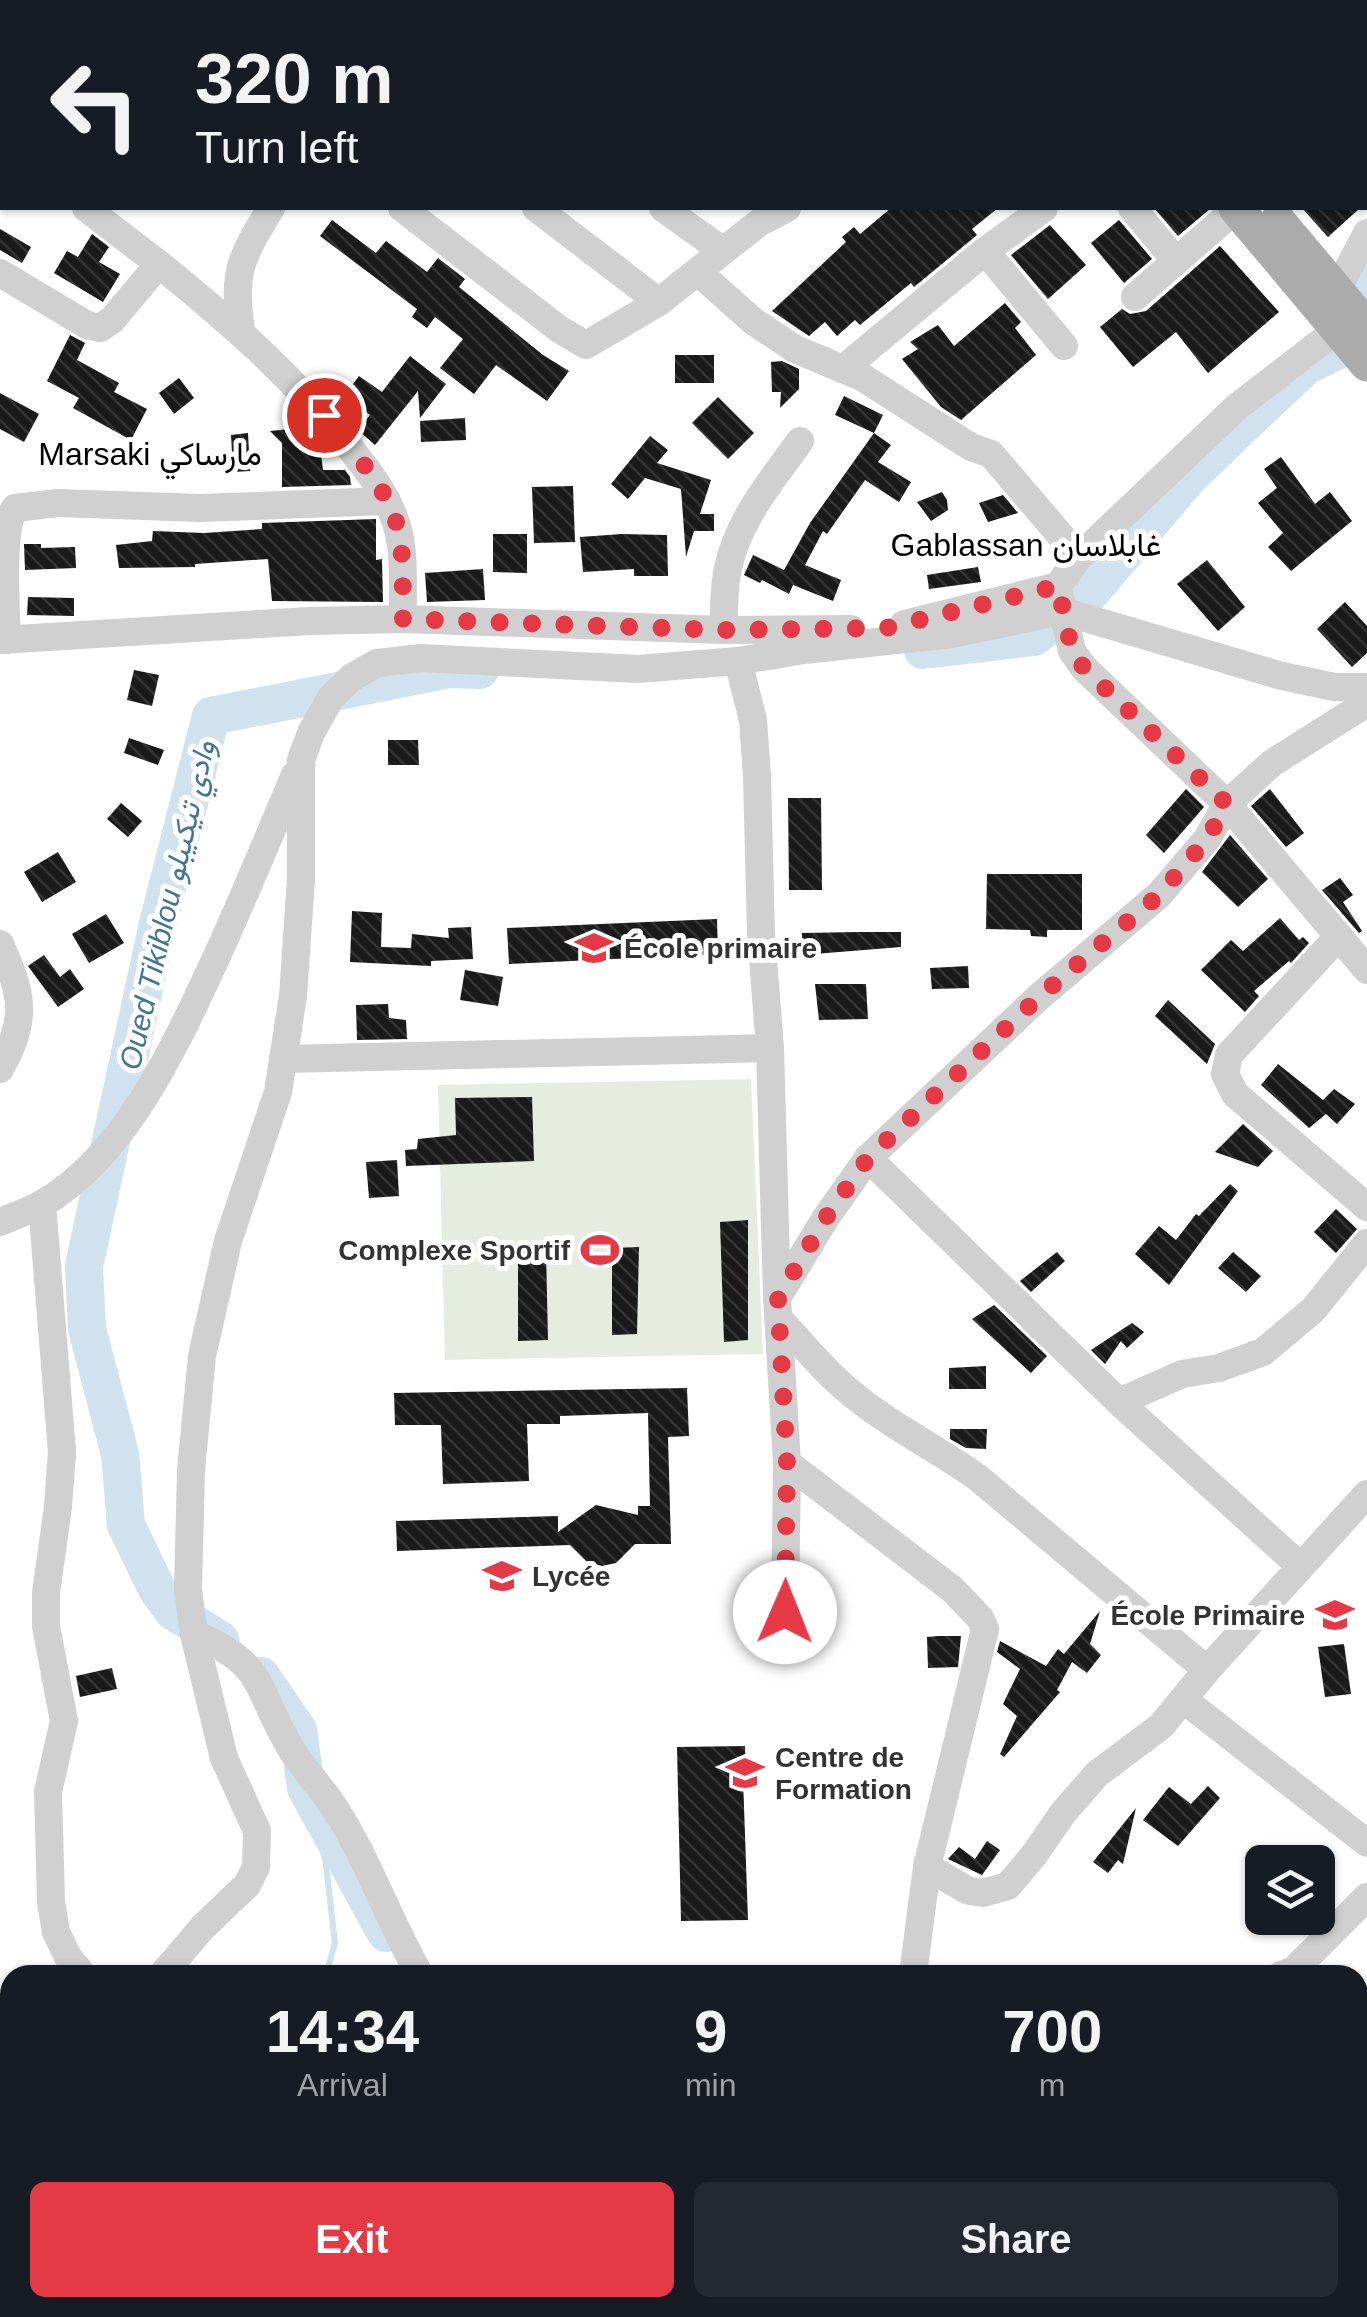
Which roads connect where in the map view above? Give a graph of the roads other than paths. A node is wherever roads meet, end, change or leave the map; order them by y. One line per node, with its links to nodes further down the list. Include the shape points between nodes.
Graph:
1 (89, 210): 16 (street)
2 (270, 210): 22 (street, via 236,278)
3 (405, 210): 20 (street, via 582,345)
4 (539, 210): 20 (street)
5 (666, 210): 13 (street)
6 (782, 210): 13 (street)
7 (1041, 210): 14 (street)
8 (1134, 210): 15 (street)
9 (1234, 210): 15 (street)
10 (1238, 210): 21 (main road)
11 (1269, 210): 21 (main road)
12 (1367, 233): 21 (street)
13 (723, 251): 18 (street)
14 (985, 251): 23 (street); 25 (street)
15 (1176, 261): 19 (street)
16 (159, 264): 17 (street, via 100,328); 22 (street)
17 (0, 272)
18 (698, 272): 20 (street); 25 (street, via 781,340)
19 (1136, 297)
20 (660, 302)
21 (1349, 315): 24 (main road); 29 (street, via 1238,406)
22 (241, 331): 28 (street, via 324,415)
23 (1064, 346)
24 (1367, 364)
25 (842, 368): 29 (street, via 991,454)
26 (800, 440): 32 (street, via 734,545)
27 (8, 501): 28 (street, via 200,508); 33 (street)
28 (387, 501): 31 (street, via 400,544)
29 (1079, 557): 30 (street)
30 (1060, 598): 32 (street, via 886,628); 34 (street, via 952,634); 35 (street, via 1278,675); 38 (street, via 1072,651 1084,668)
31 (403, 619): 32 (street); 33 (street)
32 (724, 630)
33 (4, 640)
34 (738, 661): 37 (street, via 638,669 421,658 377,663 330,699); 43 (street, via 753,720)
35 (1367, 687)
36 (1367, 702): 38 (street, via 1272,763)
37 (301, 760): 44 (street, via 301,879); 47 (street, via 151,1090 108,1146)
38 (1227, 804): 39 (street); 46 (street, via 1159,895)
39 (1339, 936): 41 (street); 48 (street, via 1229,1056 1225,1074 1235,1094)
40 (0, 944): 42 (street, via 20,1007)
41 (1367, 970)
42 (7, 1032): 45 (street)
43 (770, 1048): 44 (street); 51 (street)
44 (283, 1059): 57 (street, via 228,1240 202,1356 188,1590)
45 (0, 1070)
46 (868, 1158): 51 (street, via 825,1219); 52 (street)
47 (42, 1204): 49 (street); 63 (street, via 62,1452 46,1593 64,1722 48,1792 51,1902 56,1932)
48 (1367, 1207)
49 (0, 1222)
50 (1367, 1243): 52 (street, via 1313,1310 1263,1352 1182,1374)
51 (778, 1309): 53 (street); 58 (street, via 847,1390 977,1477)
52 (1119, 1402): 55 (street)
53 (787, 1463): 56 (street); 61 (street, via 952,1589 986,1629)
54 (1367, 1494): 55 (street)
55 (1300, 1566): 58 (street)
56 (785, 1612)
57 (194, 1634): 64 (street, via 224,1758 248,1804 258,1849 247,1885); 65 (street, via 227,1648 256,1677 289,1746 345,1827)
58 (1207, 1670): 59 (street)
59 (1184, 1700): 60 (street); 61 (street, via 1097,1774 1008,1886 969,1891)
60 (1367, 1843)
61 (927, 1866): 66 (street)
62 (1367, 1897): 67 (street)
63 (75, 1965)
64 (171, 1965)
65 (415, 1965)
66 (914, 1965)
67 (1298, 1965)

